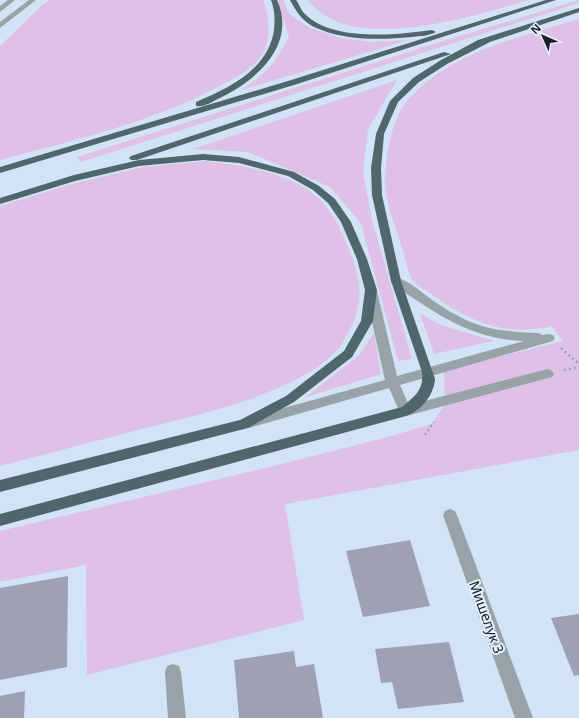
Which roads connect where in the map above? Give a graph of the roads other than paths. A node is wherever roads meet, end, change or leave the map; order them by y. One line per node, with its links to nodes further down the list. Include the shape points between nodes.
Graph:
1 (12, 0): 6 (street)
2 (33, 0): 9 (street)
3 (274, 0): 11 (highway, via 277,7 278,36 275,47 264,64 247,80 210,100)
4 (293, 0): 8 (highway, via 296,10 311,22 357,35 416,34)
5 (553, 0): 8 (highway)
6 (0, 10)
7 (579, 10): 10 (highway)
8 (496, 18): 11 (highway)
9 (0, 26)
10 (489, 39): 13 (highway); 15 (highway, via 416,80 394,101 380,134 376,168 377,195)
11 (141, 128): 12 (highway)
12 (0, 170)
13 (70, 179): 14 (highway); 16 (highway, via 139,163 203,157 239,160 291,174 316,188 332,201 346,222 362,259)
14 (0, 201)
15 (396, 281): 17 (highway); 17 (street, via 444,313 469,326 507,336 549,338)
16 (371, 290): 19 (street); 21 (highway, via 366,321 348,354 290,399)
17 (428, 372): 19 (street); 20 (highway, via 430,380 427,393)
18 (548, 374): 20 (street)
19 (392, 382): 20 (street); 21 (street)
20 (406, 412): 24 (highway)
21 (243, 424): 22 (highway)
22 (0, 486)
23 (450, 515): 27 (street, Мишелук 3)
24 (0, 520)
25 (173, 672): 26 (street)
26 (177, 718)
27 (524, 718)

